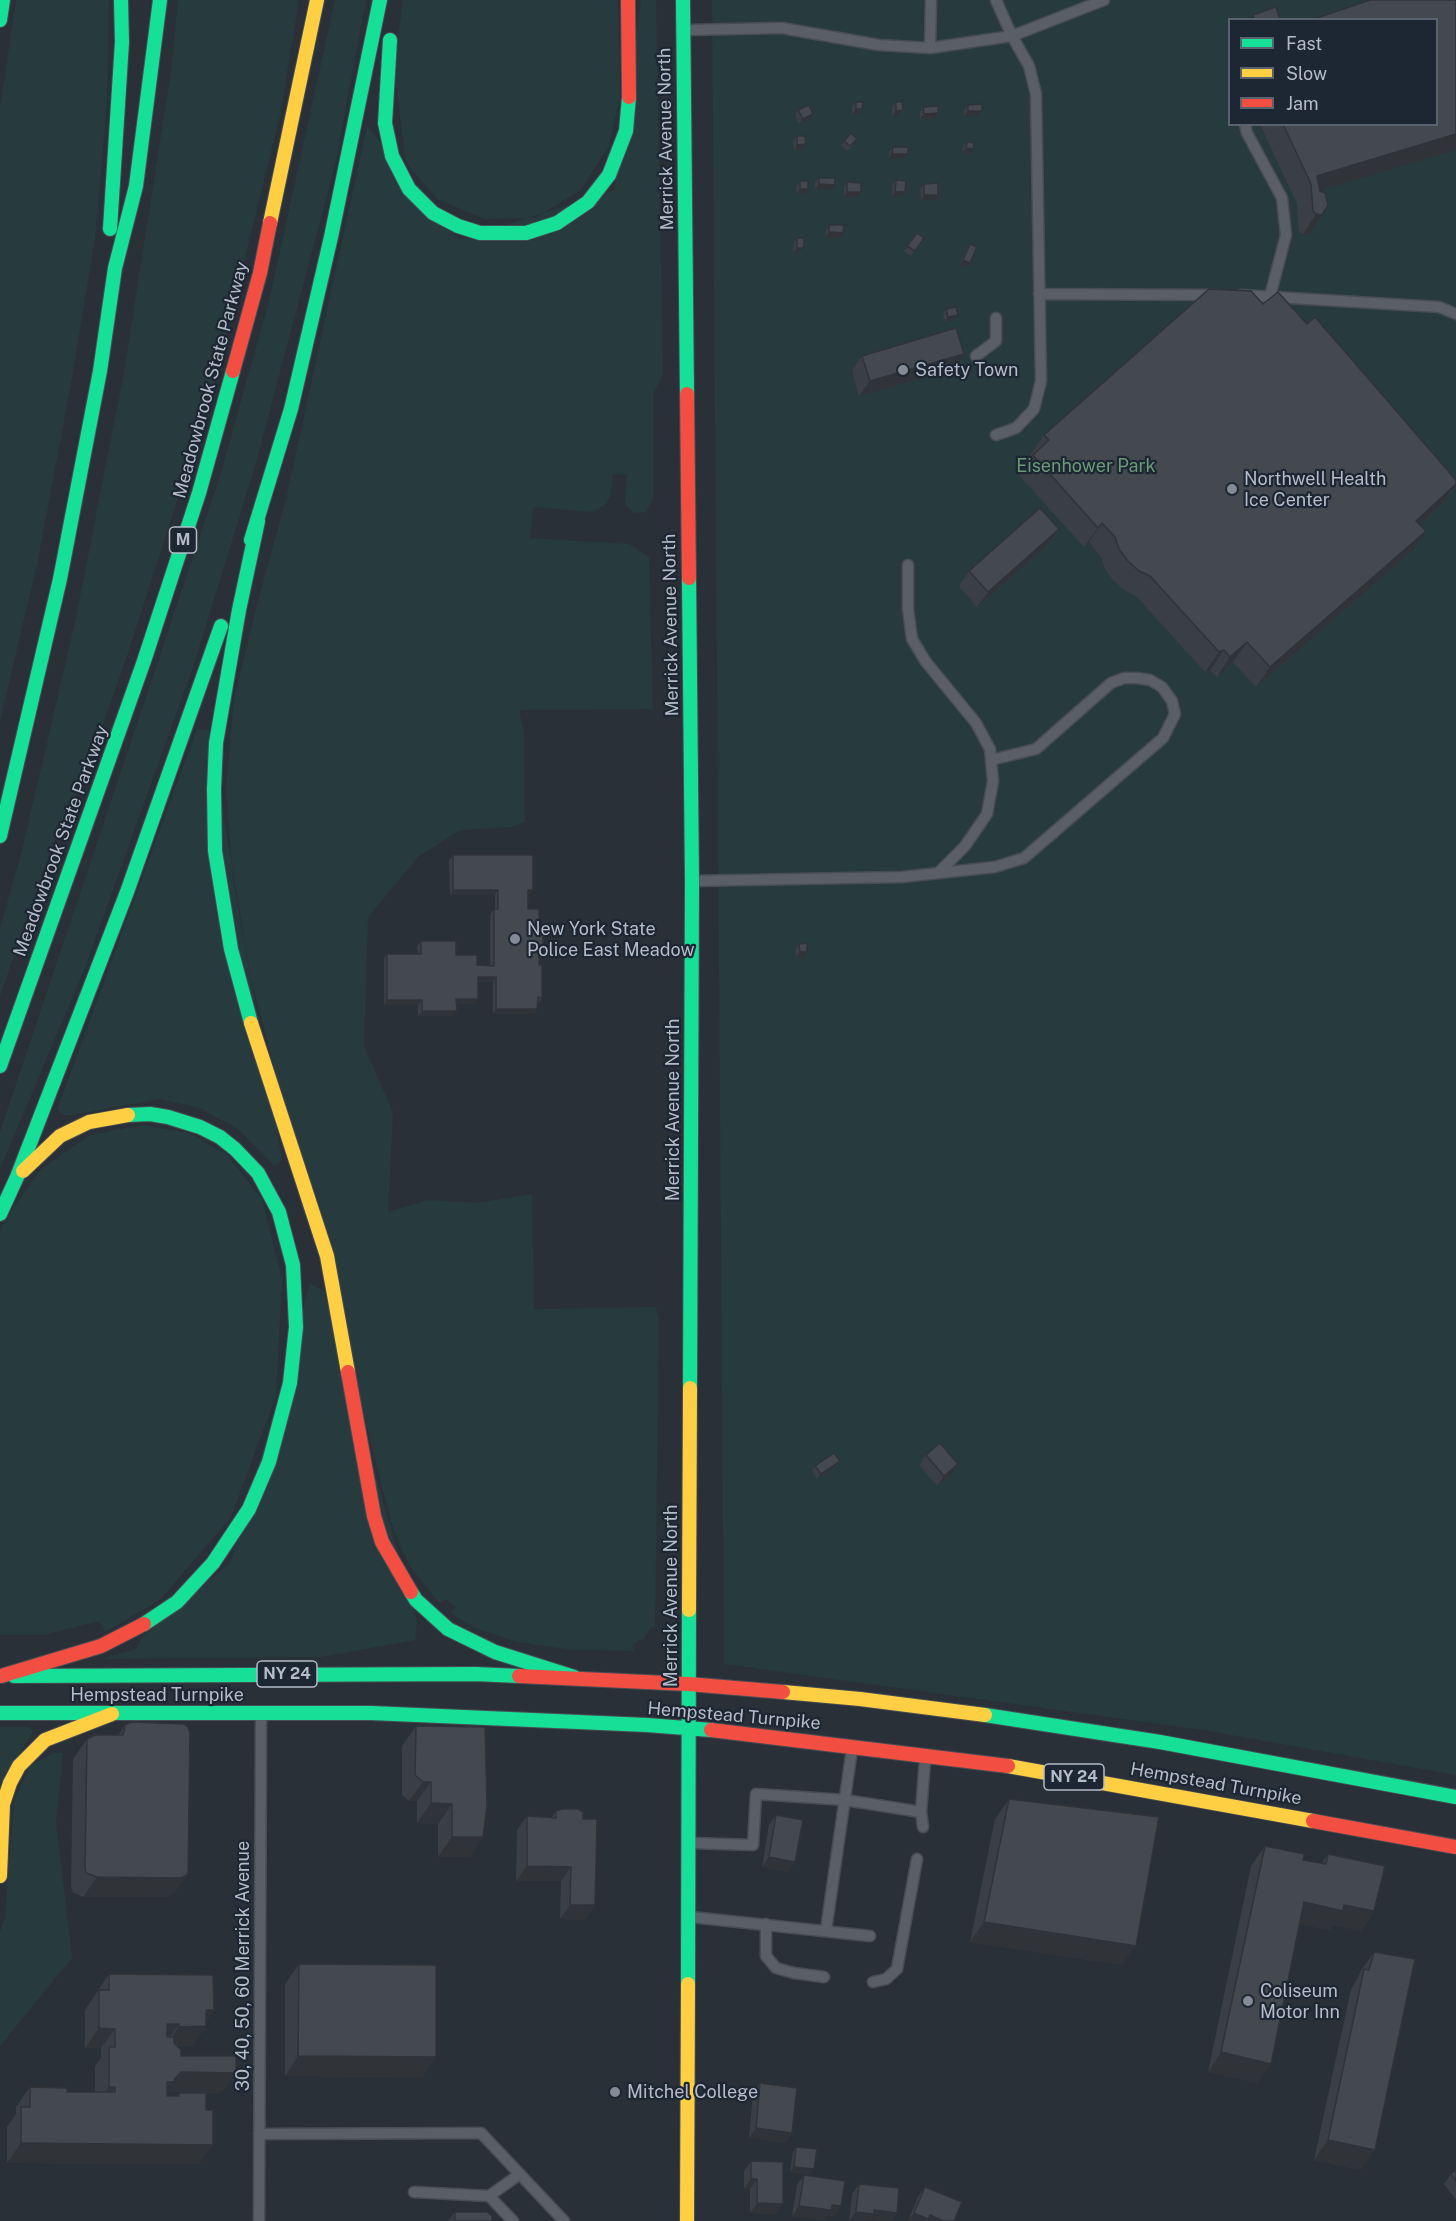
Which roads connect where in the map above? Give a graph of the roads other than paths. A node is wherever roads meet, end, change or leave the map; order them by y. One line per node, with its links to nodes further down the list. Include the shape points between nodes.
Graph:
1 (3, 0): 11 (main road)
2 (121, 0): 20 (main road)
3 (160, 0): 20 (main road, via 136,186 115,268)
4 (317, 0): 30 (main road, Meadowbrook State Parkway / M, via 260,273 199,493 144,661)
5 (380, 0): 24 (main road, via 329,248 291,409)
6 (628, 0): 12 (main road, via 626,131 609,175 588,202 573,213 526,233 480,233 458,226 433,213 409,189 392,156 385,123)
7 (683, 0): 13 (main road, Merrick Avenue North)
8 (931, 0): 15 (lane)
9 (996, 0): 14 (lane)
10 (1104, 0): 14 (lane)
11 (0, 20)
12 (392, 23)
13 (683, 30): 15 (lane, via 782,28 879,45); 29 (main road, Merrick Avenue North)
14 (1012, 36): 15 (lane); 17 (lane, via 1029,66 1036,93)
15 (930, 48)
16 (1245, 126): 18 (lane, via 1282,198 1286,235)
17 (1039, 294): 18 (lane); 23 (lane, via 1041,381 1034,409 1016,428)
18 (1270, 296): 19 (lane, via 1438,307)
19 (1456, 314)
20 (108, 317): 27 (main road, via 60,579)
21 (996, 318): 22 (lane, via 996,341)
22 (976, 356)
23 (996, 435)
24 (258, 521): 31 (main road, via 128,892); 34 (main road, via 216,743 215,851 231,949 244,1000 327,1256 374,1515 398,1573 416,1600 435,1618 495,1652)
25 (908, 565): 26 (lane, via 912,639 976,723 990,749)
26 (991, 760): 28 (lane, via 993,781 987,814 965,846); 28 (lane, via 1036,749 1111,683 1124,678 1150,680 1172,700 1175,714 1163,738 1024,858 995,867)
27 (0, 836)
28 (939, 872): 29 (lane, via 902,877)
29 (692, 881): 35 (main road, Merrick Avenue North)
30 (0, 1066)
31 (17, 1177): 32 (main road); 33 (main road, via 60,1136 88,1122 117,1116 168,1117 220,1137 258,1173 279,1212 293,1265 296,1327 290,1383 269,1462 249,1509 213,1563 177,1602 136,1630 105,1645)
32 (0, 1214)
33 (1, 1676): 34 (main road, Hempstead Turnpike / NY 24)
34 (574, 1677): 35 (main road, Hempstead Turnpike / NY 24)
35 (688, 1684): 39 (main road, Merrick Avenue North); 42 (main road, Hempstead Turnpike / NY 24, via 860,1699 1020,1720)
36 (261, 1712): 38 (main road, Hempstead Turnpike / NY 24); 39 (main road, Hempstead Turnpike / NY 24, via 371,1713); 56 (lane, 30, 40, 50, 60 Merrick Avenue)
37 (0, 1713): 38 (main road, Hempstead Turnpike / NY 24)
38 (112, 1714): 49 (main road, via 45,1740 19,1767 3,1804)
39 (688, 1728): 40 (main road, Hempstead Turnpike / NY 24); 46 (main road, Merrick Avenue North)
40 (853, 1746): 41 (main road, Hempstead Turnpike / NY 24); 43 (lane)
41 (925, 1754): 44 (lane); 47 (main road, Hempstead Turnpike / NY 24, via 1178,1795)
42 (1456, 1797)
43 (845, 1800): 44 (lane); 46 (lane, via 756,1794 753,1845); 52 (lane)
44 (921, 1812): 45 (lane)
45 (923, 1827)
46 (688, 1843): 50 (main road, Merrick Avenue North)
47 (1456, 1847)
48 (917, 1859): 55 (lane, via 897,1969 886,1979)
49 (0, 1876)
50 (688, 1917): 51 (lane); 63 (main road, Merrick Avenue North)
51 (765, 1924): 52 (lane); 54 (lane, via 766,1956 776,1968)
52 (826, 1930): 53 (lane)
53 (870, 1936)
54 (824, 1977)
55 (873, 1982)
56 (259, 2133): 57 (lane, via 481,2133); 60 (lane, 30, 40, 50, 60 Merrick Avenue)
57 (520, 2174): 59 (lane); 62 (lane)
58 (414, 2192): 59 (lane)
59 (489, 2196): 61 (lane)
60 (259, 2221)
61 (513, 2221)
62 (564, 2221)
63 (687, 2221)

